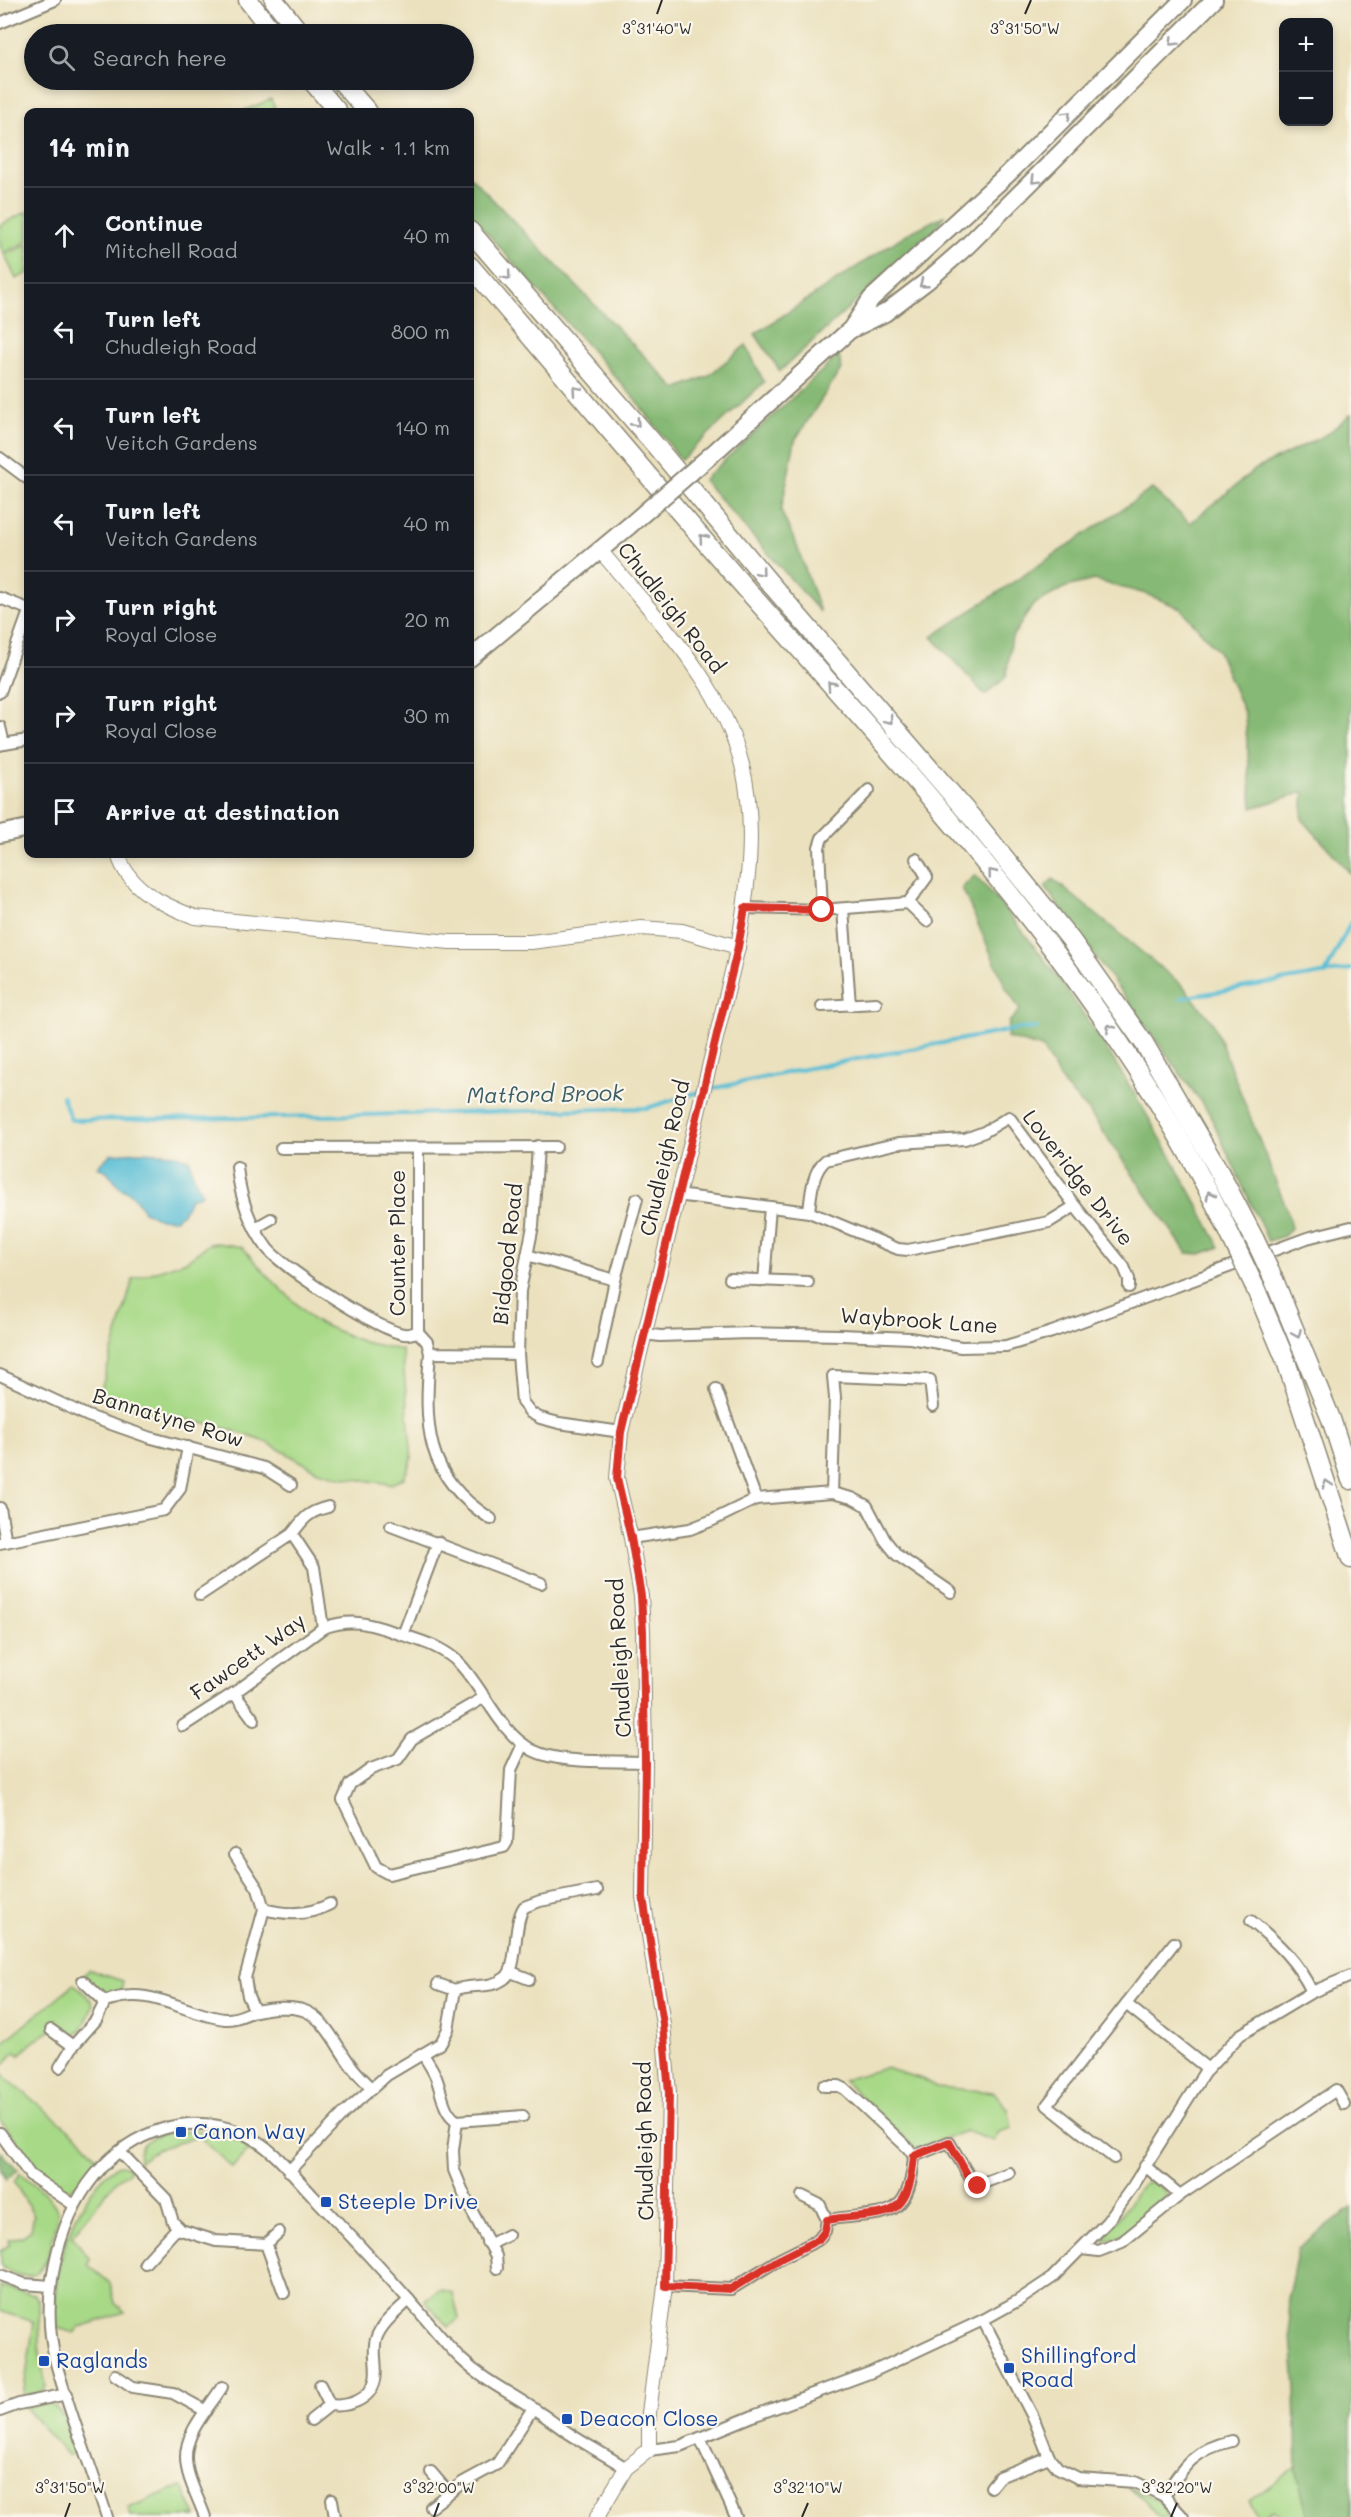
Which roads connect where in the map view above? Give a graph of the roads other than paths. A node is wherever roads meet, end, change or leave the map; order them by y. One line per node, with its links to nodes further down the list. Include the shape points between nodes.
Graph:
1 (54, 0): 6 (street)
2 (248, 0): 7 (highway)
3 (274, 0): 8 (highway)
4 (1183, 0): 15 (main road, one-way to 4, via 871,299 1010,172)
5 (1214, 0): 15 (main road, one-way to 15, via 967,246 885,313)
6 (0, 23)
7 (266, 24)
8 (293, 24)
9 (319, 90): 11 (highway)
10 (349, 90): 12 (highway)
11 (335, 108)
12 (364, 108)
13 (474, 236): 70 (highway, one-way to 70, bridge, via 967,812 1071,940 1144,1043 1216,1166 1274,1280 1331,1419)
14 (474, 271): 82 (highway, one-way to 14, bridge, via 1286,1361 1254,1285 1170,1121 1115,1036 1038,929 884,744)
15 (851, 329): 18 (main road, bridge)
16 (0, 458): 17 (street)
17 (24, 475)
18 (599, 549): 22 (main road); 33 (street, Chudleigh Road, via 691,661 732,736 742,766 749,813)
19 (0, 598): 20 (street)
20 (24, 607)
21 (24, 625): 23 (street)
22 (474, 655)
23 (0, 692)
24 (0, 727): 26 (street)
25 (24, 741): 26 (street)
26 (2, 745)
27 (869, 790): 35 (street, via 822,838)
28 (24, 829): 29 (main road)
29 (0, 834)
30 (120, 858): 37 (street, via 122,867 151,897 195,917 450,942 531,942 641,928 682,931)
31 (916, 859): 32 (street, via 927,877)
32 (908, 903): 34 (street); 36 (street)
33 (745, 908): 35 (street); 37 (street, Chudleigh Road)
34 (843, 909): 35 (street); 39 (street)
35 (822, 910)
36 (927, 921)
37 (738, 947): 46 (street, Chudleigh Road)
38 (876, 1003): 39 (street)
39 (850, 1005): 40 (street)
40 (822, 1006)
41 (538, 1146): 42 (street); 44 (street); 54 (street, Bidgood Road, via 533,1226)
42 (556, 1147)
43 (281, 1148): 44 (street)
44 (418, 1148): 60 (street, Counter Place)
45 (237, 1167): 53 (street, via 239,1188)
46 (677, 1195): 49 (street); 61 (street, Chudleigh Road)
47 (637, 1198): 56 (street)
48 (1075, 1206): 50 (street, via 1041,1224 908,1250); 50 (street, Loveridge Drive, via 1009,1117 965,1138 899,1143 826,1160 813,1184); 59 (street, Loveridge Drive, via 1124,1267)
49 (770, 1207): 50 (street); 57 (street)
50 (809, 1212)
51 (271, 1219): 53 (street)
52 (1351, 1227): 61 (street, Waybrook Lane, via 1307,1238 1006,1346 961,1347 910,1338 841,1335)
53 (255, 1228): 60 (street, via 268,1249 306,1281 395,1332)
54 (527, 1255): 56 (street); 63 (street, Bidgood Road, via 520,1291)
55 (730, 1279): 57 (street)
56 (615, 1280): 64 (street)
57 (764, 1281): 58 (street)
58 (808, 1282)
59 (1129, 1287)
60 (418, 1332): 62 (street, Counter Place)
61 (645, 1334): 68 (street, Chudleigh Road)
62 (430, 1353): 63 (street); 76 (street, via 428,1409 435,1456 454,1489)
63 (518, 1354): 68 (street, Bidgood Road, via 519,1392 531,1413 559,1424)
64 (598, 1362)
65 (0, 1375): 69 (street, Bannatyne Row, via 88,1416)
66 (716, 1389): 73 (street)
67 (933, 1406): 72 (street, via 930,1380 833,1376)
68 (621, 1432): 79 (street, Chudleigh Road, via 617,1478)
69 (188, 1447): 71 (street, Bannatyne Row, via 264,1468); 81 (street, via 180,1489 164,1510)
70 (1351, 1480)
71 (291, 1485)
72 (832, 1493): 73 (street); 84 (street, via 867,1506 897,1555)
73 (756, 1499): 79 (street, via 690,1529)
74 (328, 1507): 78 (street, via 312,1511)
75 (0, 1508): 81 (street)
76 (491, 1519)
77 (391, 1526): 80 (street)
78 (292, 1534): 85 (street); 86 (street, via 314,1567)
79 (631, 1538): 93 (street, Chudleigh Road, via 643,1619)
80 (438, 1542): 83 (street); 87 (street)
81 (3, 1543)
82 (1351, 1560)
83 (541, 1583)
84 (951, 1592)
85 (201, 1595)
86 (323, 1628): 87 (street, Fawcett Way, via 363,1622); 88 (street, Fawcett Way)
87 (403, 1635): 89 (street, Fawcett Way, via 445,1652 458,1662)
88 (234, 1693): 90 (street); 91 (street, Fawcett Way)
89 (485, 1697): 92 (street, Fawcett Way); 92 (street, via 412,1739 398,1759 371,1768 350,1784 343,1800 376,1867 389,1874 504,1847 511,1770)
90 (254, 1720)
91 (183, 1726)
92 (523, 1744): 93 (street, Fawcett Way, via 546,1755)
93 (645, 1762): 141 (street, Chudleigh Road, via 643,1897 663,2024 669,2093)
94 (235, 1854): 97 (street, via 258,1889)
95 (597, 1890): 100 (street, via 524,1907 517,1922)
96 (330, 1904): 97 (street, via 302,1913)
97 (264, 1909): 109 (street, via 245,1978)
98 (1251, 1921): 106 (street, via 1281,1945)
99 (1174, 1943): 108 (street)
100 (511, 1972): 102 (street); 105 (street, via 491,1985)
101 (1351, 1976): 106 (street)
102 (529, 1979)
103 (83, 1981): 107 (street)
104 (438, 1984): 105 (street)
105 (455, 1990): 112 (street, via 446,2036)
106 (1312, 1992): 114 (street, via 1240,2035)
107 (105, 2002): 109 (street, via 149,1997 227,2019); 111 (street, via 96,2020)
108 (1126, 2004): 114 (street); 123 (street, via 1047,2105)
109 (255, 2011): 116 (street, via 290,2008 310,2013)
110 (51, 2030): 111 (street)
111 (73, 2046): 113 (street)
112 (423, 2054): 116 (street); 119 (street, via 435,2074 444,2105)
113 (60, 2067)
114 (1208, 2069): 124 (street)
115 (824, 2086): 122 (street, via 845,2089)
116 (372, 2088): 125 (street)
117 (1344, 2103): 127 (street, via 1336,2090)
118 (523, 2116): 119 (street)
119 (458, 2121): 134 (street, via 454,2170)
120 (0, 2133): 129 (street, via 30,2175)
121 (120, 2152): 125 (street, via 157,2130 183,2124 218,2127 259,2142); 129 (street, via 98,2172); 131 (street, via 166,2199)
122 (914, 2156): 126 (street, via 949,2142 975,2186); 130 (street, via 906,2196 895,2209)
123 (1114, 2158)
124 (1145, 2166): 127 (street); 136 (street, via 1107,2222)
125 (289, 2171): 143 (street)
126 (1009, 2173)
127 (1180, 2195): 136 (street, via 1122,2242 1099,2251)
128 (802, 2196): 130 (street, via 820,2205)
129 (74, 2205): 140 (street, via 60,2240)
130 (827, 2220): 141 (street, via 818,2240 731,2289)
131 (178, 2226): 135 (street, via 185,2232 216,2241); 137 (street)
132 (279, 2232): 135 (street)
133 (508, 2235): 134 (street)
134 (487, 2242): 138 (street, via 496,2256)
135 (266, 2244): 142 (street)
136 (1080, 2249): 144 (street, via 1052,2278)
137 (145, 2263)
138 (497, 2268)
139 (0, 2275): 140 (street, via 24,2284)
140 (51, 2286): 148 (street, via 54,2347)
141 (665, 2286): 156 (street, Chudleigh Road, via 649,2414)
142 (284, 2293)
143 (410, 2301): 149 (street, via 387,2321 375,2340 375,2380 371,2388 350,2405); 150 (street, via 478,2374)
144 (983, 2320): 154 (street, via 872,2372); 157 (street)
145 (115, 2375): 152 (street, via 133,2387 173,2393)
146 (320, 2385): 149 (street)
147 (222, 2387): 152 (street)
148 (67, 2394): 151 (street); 165 (street)
149 (330, 2405): 153 (street)
150 (533, 2408): 158 (street); 161 (street, via 497,2464)
151 (0, 2411)
152 (206, 2411): 166 (street, via 191,2434 186,2460)
153 (311, 2420)
154 (700, 2438): 156 (street, via 680,2446); 169 (street)
155 (1232, 2441): 162 (street, via 1211,2445 1194,2456)
156 (649, 2450): 158 (street)
157 (1049, 2457): 160 (street, via 999,2477); 162 (street, via 1069,2475 1135,2482)
158 (627, 2468): 168 (street)
159 (431, 2472): 161 (street)
160 (991, 2487)
161 (448, 2492): 164 (street)
162 (1164, 2496): 170 (street)
163 (332, 2500): 167 (street)
164 (431, 2507)
165 (107, 2517)
166 (205, 2517)
167 (335, 2517)
168 (597, 2517)
169 (736, 2517)
170 (1183, 2517)

